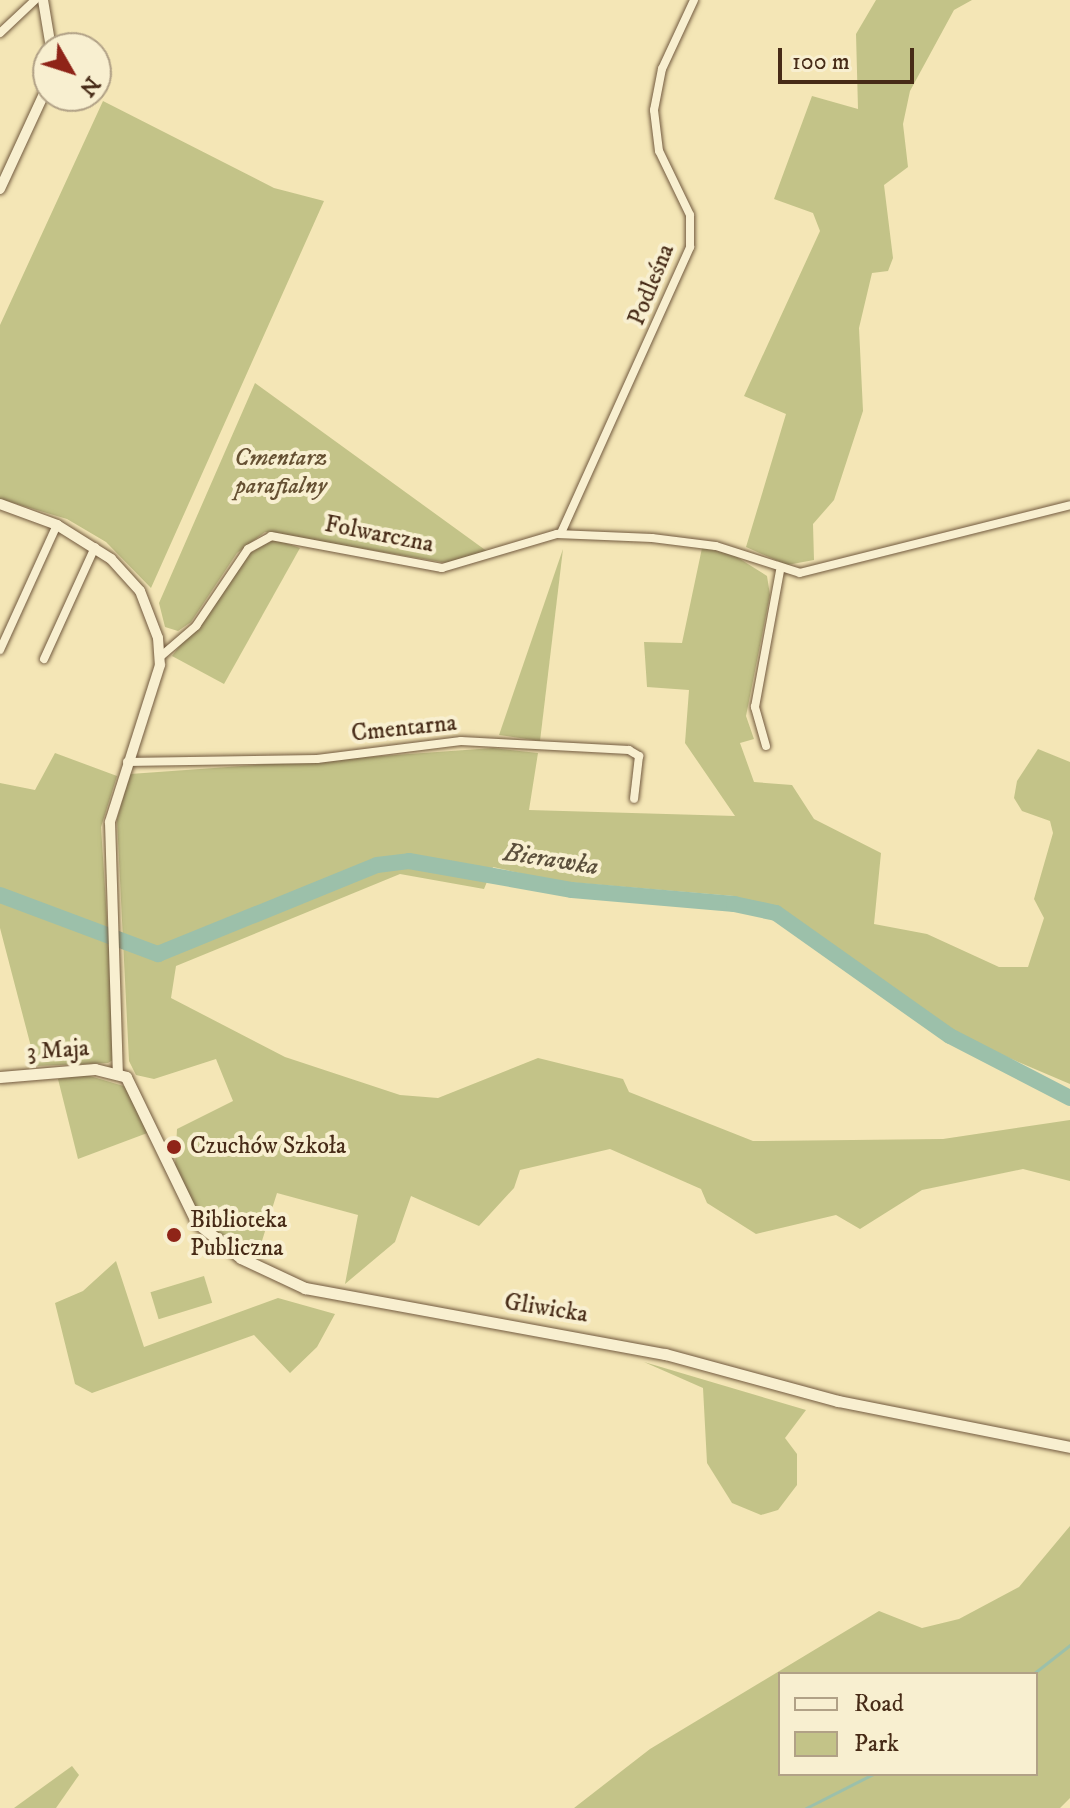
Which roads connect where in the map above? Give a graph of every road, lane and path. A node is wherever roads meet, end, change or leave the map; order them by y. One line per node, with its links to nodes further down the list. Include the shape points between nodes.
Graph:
1 (35, 0): 5 (street)
2 (43, 0): 4 (street)
3 (694, 0): 11 (street, Podleśna, via 662,69 653,116 662,159 690,215 691,242)
4 (48, 32)
5 (0, 33)
6 (36, 112): 7 (street)
7 (0, 189)
8 (0, 504): 10 (street)
9 (1070, 505): 13 (street, Folwarczna, via 835,567)
10 (57, 525): 12 (street); 14 (street)
11 (561, 533): 13 (street, Folwarczna, via 706,544); 15 (street, Folwarczna, via 442,568 266,537 241,557 196,626)
12 (95, 547): 15 (street, via 140,591); 16 (street)
13 (780, 571): 17 (street, via 755,707)
14 (0, 650)
15 (160, 657): 18 (street)
16 (44, 659)
17 (766, 746)
18 (127, 762): 19 (street, Cmentarna, via 207,765 469,741 629,750 639,756); 20 (street, via 110,822)
19 (634, 799)
20 (118, 1073): 21 (main road, 3 Maja); 22 (main road, Gliwicka, via 139,1094 197,1223 232,1253 294,1284 359,1302 665,1354 838,1401)
21 (0, 1077)
22 (1070, 1447)

